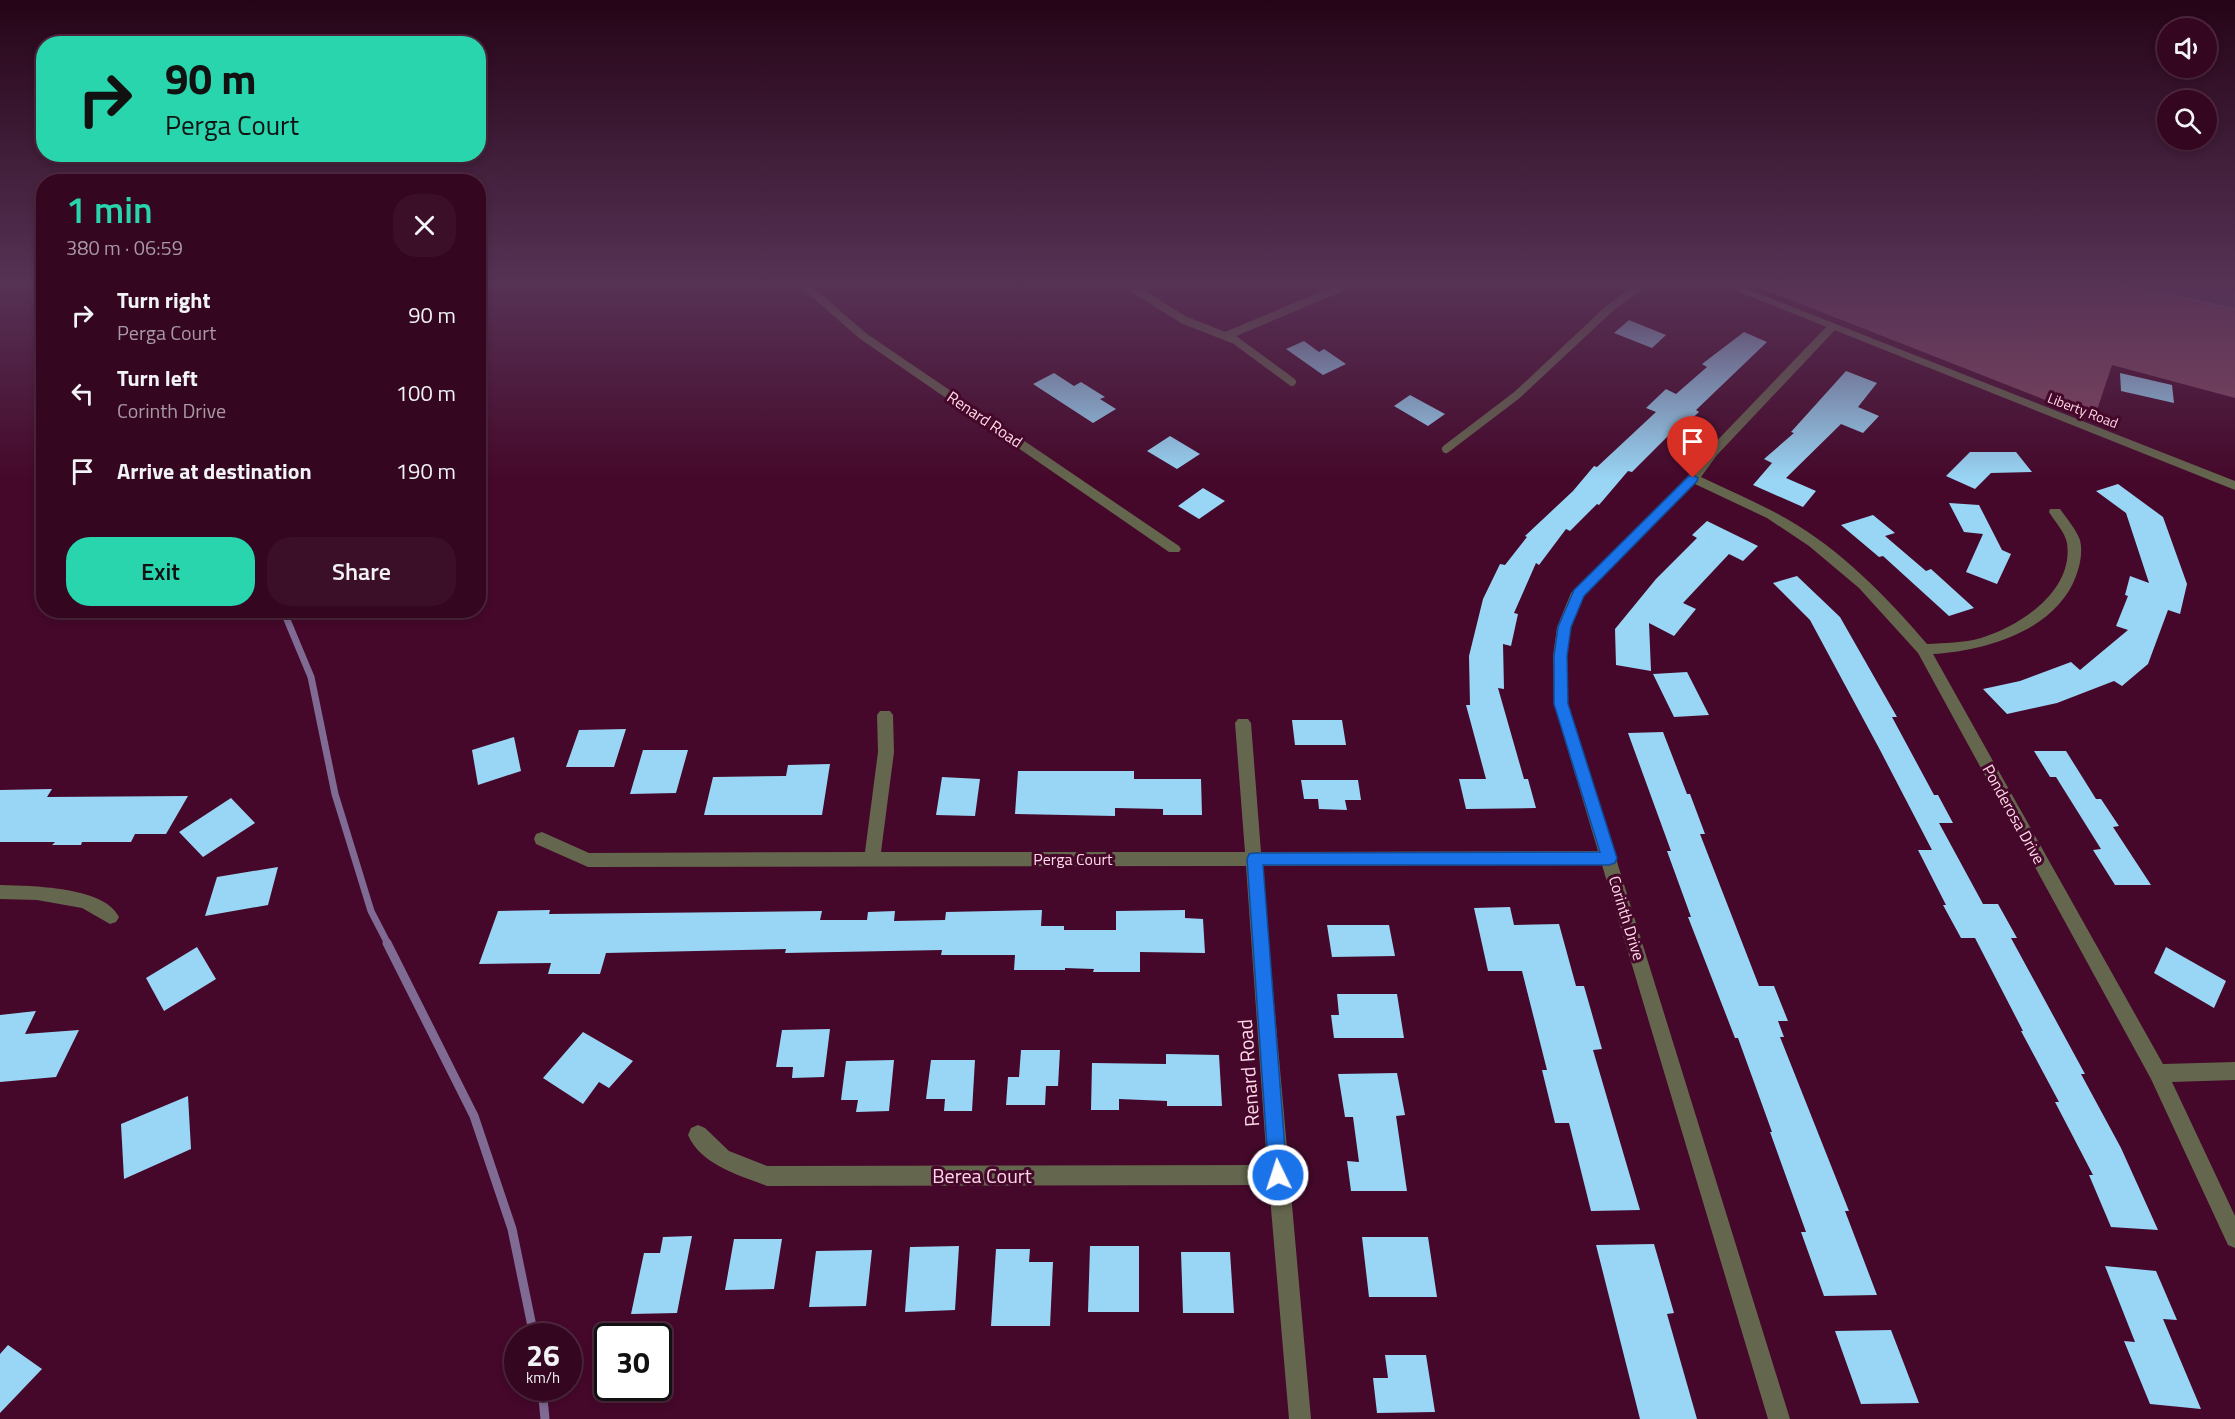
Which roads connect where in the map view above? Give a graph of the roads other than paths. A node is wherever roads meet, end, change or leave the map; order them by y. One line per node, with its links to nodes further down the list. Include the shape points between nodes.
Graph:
1 (881, 348): 11 (street, Renard Road)
2 (1244, 348): 6 (lane)
3 (1568, 348): 7 (lane, via 1517,395)
4 (1812, 348): 8 (street, Corinth Drive)
5 (1883, 348): 9 (street, Liberty Road)
6 (1292, 382)
7 (1446, 449)
8 (1693, 478): 12 (street, Ponderosa Drive, via 1794,529 1823,550 1869,589); 16 (street, Corinth Drive, via 1578,593 1564,627 1561,704)
9 (2235, 486)
10 (2055, 512): 12 (street, via 2074,544 2073,566 2056,599 2010,633 1970,646)
11 (1174, 549)
12 (1923, 649): 22 (street, Ponderosa Drive)
13 (885, 715): 17 (street, via 886,752)
14 (1243, 723): 18 (street, Renard Road)
15 (542, 839): 17 (street, Perga Court, via 588,860)
16 (1609, 858): 18 (street, Perga Court); 27 (street, Corinth Drive)
17 (872, 859): 18 (street, Perga Court)
18 (1255, 859): 24 (street, Renard Road)
19 (0, 892): 20 (street, via 86,901)
20 (110, 917)
21 (2235, 1071): 22 (street)
22 (2158, 1073): 25 (street, Ponderosa Drive)
23 (698, 1136): 24 (street, Berea Court, via 722,1158 767,1176)
24 (1278, 1175): 26 (street, Renard Road)
25 (2235, 1238)
26 (1300, 1419)
27 (1779, 1419)

